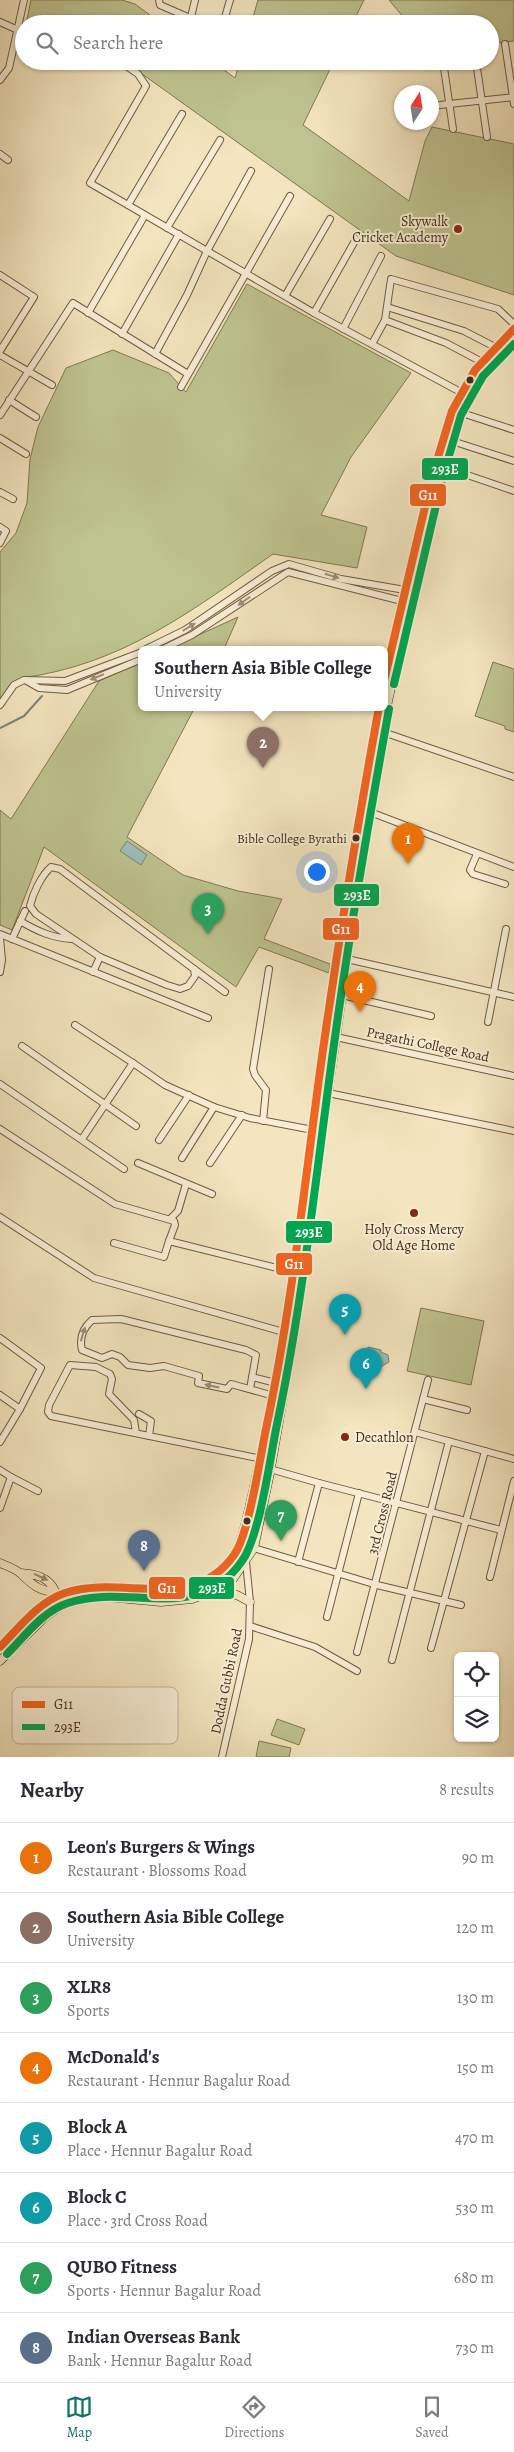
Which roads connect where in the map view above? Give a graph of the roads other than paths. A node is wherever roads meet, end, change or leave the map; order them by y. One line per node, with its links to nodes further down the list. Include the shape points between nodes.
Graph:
1 (24, 0): 5 (street)
2 (159, 0): 6 (street, via 160,5)
3 (196, 0): 7 (street)
4 (230, 0): 8 (street)
5 (21, 15)
6 (186, 15)
7 (192, 15)
8 (226, 15)
9 (0, 22): 10 (street)
10 (15, 29)
11 (15, 43): 16 (street, via 9,68)
12 (505, 44): 17 (street)
13 (132, 70): 29 (street, via 146,86 90,184)
14 (444, 70): 19 (street)
15 (477, 70): 18 (street)
16 (0, 80)
17 (514, 99): 18 (street)
18 (482, 100): 19 (street); 23 (street)
19 (449, 104): 20 (street); 22 (street)
20 (440, 105)
21 (182, 114): 29 (street)
22 (453, 128)
23 (487, 137)
24 (220, 140): 32 (street)
25 (0, 154): 26 (street)
26 (8, 160)
27 (251, 171): 35 (street)
28 (290, 196): 37 (street)
29 (128, 205): 30 (street)
30 (145, 215): 32 (street); 41 (street)
31 (330, 219): 39 (street)
32 (167, 228): 33 (street)
33 (178, 234): 35 (street); 47 (street)
34 (356, 239): 42 (street)
35 (207, 251): 37 (street); 52 (street)
36 (381, 256): 45 (street)
37 (245, 273): 39 (street); 55 (street)
38 (0, 275): 51 (street, via 34,297)
39 (285, 296): 42 (street)
40 (387, 307): 43 (street); 44 (street, via 391,279 498,309); 50 (street, via 464,331)
41 (88, 313): 47 (street); 54 (street, via 73,303)
42 (314, 313): 45 (street)
43 (385, 320): 49 (street); 53 (street, via 446,343)
44 (514, 324)
45 (344, 329): 49 (street)
46 (514, 329): 50 (main road)
47 (122, 334): 52 (street)
48 (514, 341): 59 (main road)
49 (372, 344): 58 (street)
50 (495, 347): 53 (main road)
51 (0, 353): 54 (street)
52 (155, 354): 55 (street)
53 (482, 362): 58 (main road)
54 (27, 371): 56 (street); 60 (street)
55 (188, 374): 57 (street)
56 (52, 385)
57 (181, 387)
58 (461, 392): 59 (street); 70 (main road)
59 (470, 396): 61 (main road)
60 (9, 400): 62 (street); 63 (street)
61 (462, 413): 64 (street); 66 (main road)
62 (0, 415)
63 (36, 417)
64 (514, 430)
65 (0, 438): 67 (street)
66 (452, 441): 68 (street); 69 (main road)
67 (26, 454)
68 (514, 461)
69 (444, 467): 71 (main road); 72 (street)
70 (432, 476): 71 (main road); 79 (main road)
71 (441, 479): 87 (main road)
72 (514, 491)
73 (0, 492): 74 (street)
74 (13, 499)
75 (0, 528): 76 (street, via 6,531)
76 (0, 543)
77 (258, 581): 78 (street); 79 (street, one-way to 79, via 289,564); 81 (street, one-way to 77, via 186,630)
78 (262, 588): 80 (street, via 281,575 294,572); 82 (street, one-way to 82, via 192,635)
79 (405, 590): 80 (main road)
80 (402, 601): 85 (main road)
81 (152, 646)
82 (169, 646)
83 (138, 654): 86 (street, via 66,681)
84 (138, 661): 86 (street, one-way to 86, via 67,690 39,688)
85 (388, 664)
86 (24, 680): 88 (street, via 14,685)
87 (388, 702)
88 (0, 705)
89 (378, 711): 93 (main road)
90 (386, 711): 91 (main road)
91 (382, 732): 92 (street); 94 (main road)
92 (514, 777)
93 (365, 787): 94 (main road); 132 (main road)
94 (373, 788): 95 (main road)
95 (370, 812): 96 (street); 106 (main road)
96 (477, 854): 97 (street); 98 (street, via 470,870 473,874)
97 (514, 868)
98 (505, 884)
99 (25, 911): 100 (street)
100 (20, 921): 103 (street); 104 (street, via 37,931)
101 (506, 929): 112 (street)
102 (0, 936): 103 (street); 109 (street)
103 (12, 939): 110 (street)
104 (73, 939): 105 (street); 107 (street, via 36,914 30,906 45,872 51,867 60,869)
105 (100, 957): 107 (street, via 180,988 188,986 195,976); 110 (street)
106 (347, 959): 112 (street); 113 (main road)
107 (194, 969): 111 (street)
108 (269, 969): 129 (street, via 253,1069 266,1090)
109 (0, 972)
110 (93, 972): 116 (street)
111 (225, 992)
112 (494, 993): 114 (street); 117 (street)
113 (342, 996): 115 (street); 119 (main road)
114 (514, 997)
115 (431, 1016)
116 (208, 1018)
117 (488, 1022)
118 (75, 1024): 121 (street)
119 (336, 1037): 122 (street, Pragathi College Road); 124 (main road)
120 (22, 1046): 126 (street)
121 (133, 1063): 125 (street, via 165,1085); 126 (street)
122 (514, 1076)
123 (0, 1084): 134 (street)
124 (328, 1093): 133 (street); 148 (main road)
125 (189, 1095): 127 (street); 135 (street)
126 (105, 1106): 130 (street); 134 (street)
127 (214, 1107): 128 (street); 136 (street)
128 (242, 1115): 129 (street); 138 (street)
129 (263, 1121): 132 (street)
130 (136, 1126)
131 (0, 1129): 143 (street, via 115,1204)
132 (313, 1130): 146 (main road)
133 (514, 1131)
134 (82, 1140): 139 (street)
135 (159, 1140)
136 (182, 1158)
137 (138, 1163): 140 (street)
138 (210, 1163)
139 (124, 1169)
140 (186, 1184): 141 (street); 143 (street, via 178,1211)
141 (212, 1194)
142 (0, 1218): 147 (street, via 94,1278)
143 (170, 1219): 144 (street, via 175,1225)
144 (169, 1241): 145 (street, via 164,1257); 146 (street)
145 (114, 1243)
146 (293, 1272): 147 (main road)
147 (284, 1332): 148 (street); 152 (main road)
148 (294, 1335): 168 (main road)
149 (0, 1338): 157 (street, via 41,1368)
150 (252, 1377): 152 (street); 153 (street); 153 (street, one-way to 150, via 231,1384 227,1389 198,1383 199,1376 164,1366 128,1365 112,1354 102,1358 82,1350 80,1342 85,1326 92,1320 121,1319 246,1350 256,1355)
151 (428, 1380): 156 (street, 3rd Cross Road)
152 (276, 1382): 155 (main road)
153 (250, 1389): 155 (street)
154 (0, 1395): 157 (street)
155 (274, 1396): 166 (main road)
156 (423, 1399): 158 (street); 160 (street, 3rd Cross Road)
157 (20, 1408): 164 (street)
158 (467, 1410)
159 (139, 1414): 162 (street, via 151,1421)
160 (415, 1432): 163 (street); 176 (street, 3rd Cross Road)
161 (136, 1433): 161 (street, via 134,1420 109,1394 110,1374 96,1367 70,1365 49,1405 51,1416); 162 (street)
162 (149, 1436): 166 (street)
163 (448, 1441): 165 (street); 178 (street)
164 (0, 1442)
165 (485, 1451): 167 (street); 179 (street)
166 (260, 1458): 168 (street); 182 (main road)
167 (514, 1459)
168 (272, 1461): 169 (main road)
169 (270, 1469): 173 (street); 181 (main road)
170 (0, 1470): 171 (street)
171 (11, 1477): 174 (street); 177 (street)
172 (514, 1481): 180 (street)
173 (319, 1483): 175 (street); 184 (street)
174 (38, 1491)
175 (359, 1493): 176 (street); 186 (street)
176 (397, 1503): 178 (street); 188 (street, 3rd Cross Road)
177 (0, 1508)
178 (432, 1512): 179 (street); 191 (street)
179 (465, 1521): 180 (street); 192 (street)
180 (500, 1530): 187 (street)
181 (254, 1548): 183 (main road); 184 (street)
182 (237, 1554): 183 (street); 189 (main road, via 211,1580 189,1588 166,1591 92,1586)
183 (246, 1562): 190 (main road, via 233,1580); 193 (street, Dodda Gubbi Road)
184 (298, 1562): 186 (street)
185 (0, 1563): 189 (main road, via 21,1573 34,1574 52,1583)
186 (338, 1574): 188 (street); 196 (street)
187 (490, 1577)
188 (377, 1584): 191 (street); 200 (street, 3rd Cross Road)
189 (58, 1592): 194 (street); 198 (main road)
190 (212, 1592): 193 (main road, via 237,1595); 194 (main road, via 186,1600 161,1602 97,1596)
191 (411, 1593): 192 (street); 201 (street)
192 (443, 1601): 195 (street); 199 (street)
193 (250, 1602): 197 (street, Dodda Gubbi Road)
194 (64, 1604): 202 (main road, via 45,1617)
195 (461, 1605)
196 (327, 1617)
197 (250, 1626): 203 (street, via 315,1647); 204 (street, Dodda Gubbi Road)
198 (0, 1646)
199 (431, 1648)
200 (357, 1652)
201 (392, 1660)
202 (0, 1661)
203 (357, 1672)
204 (222, 1757)

